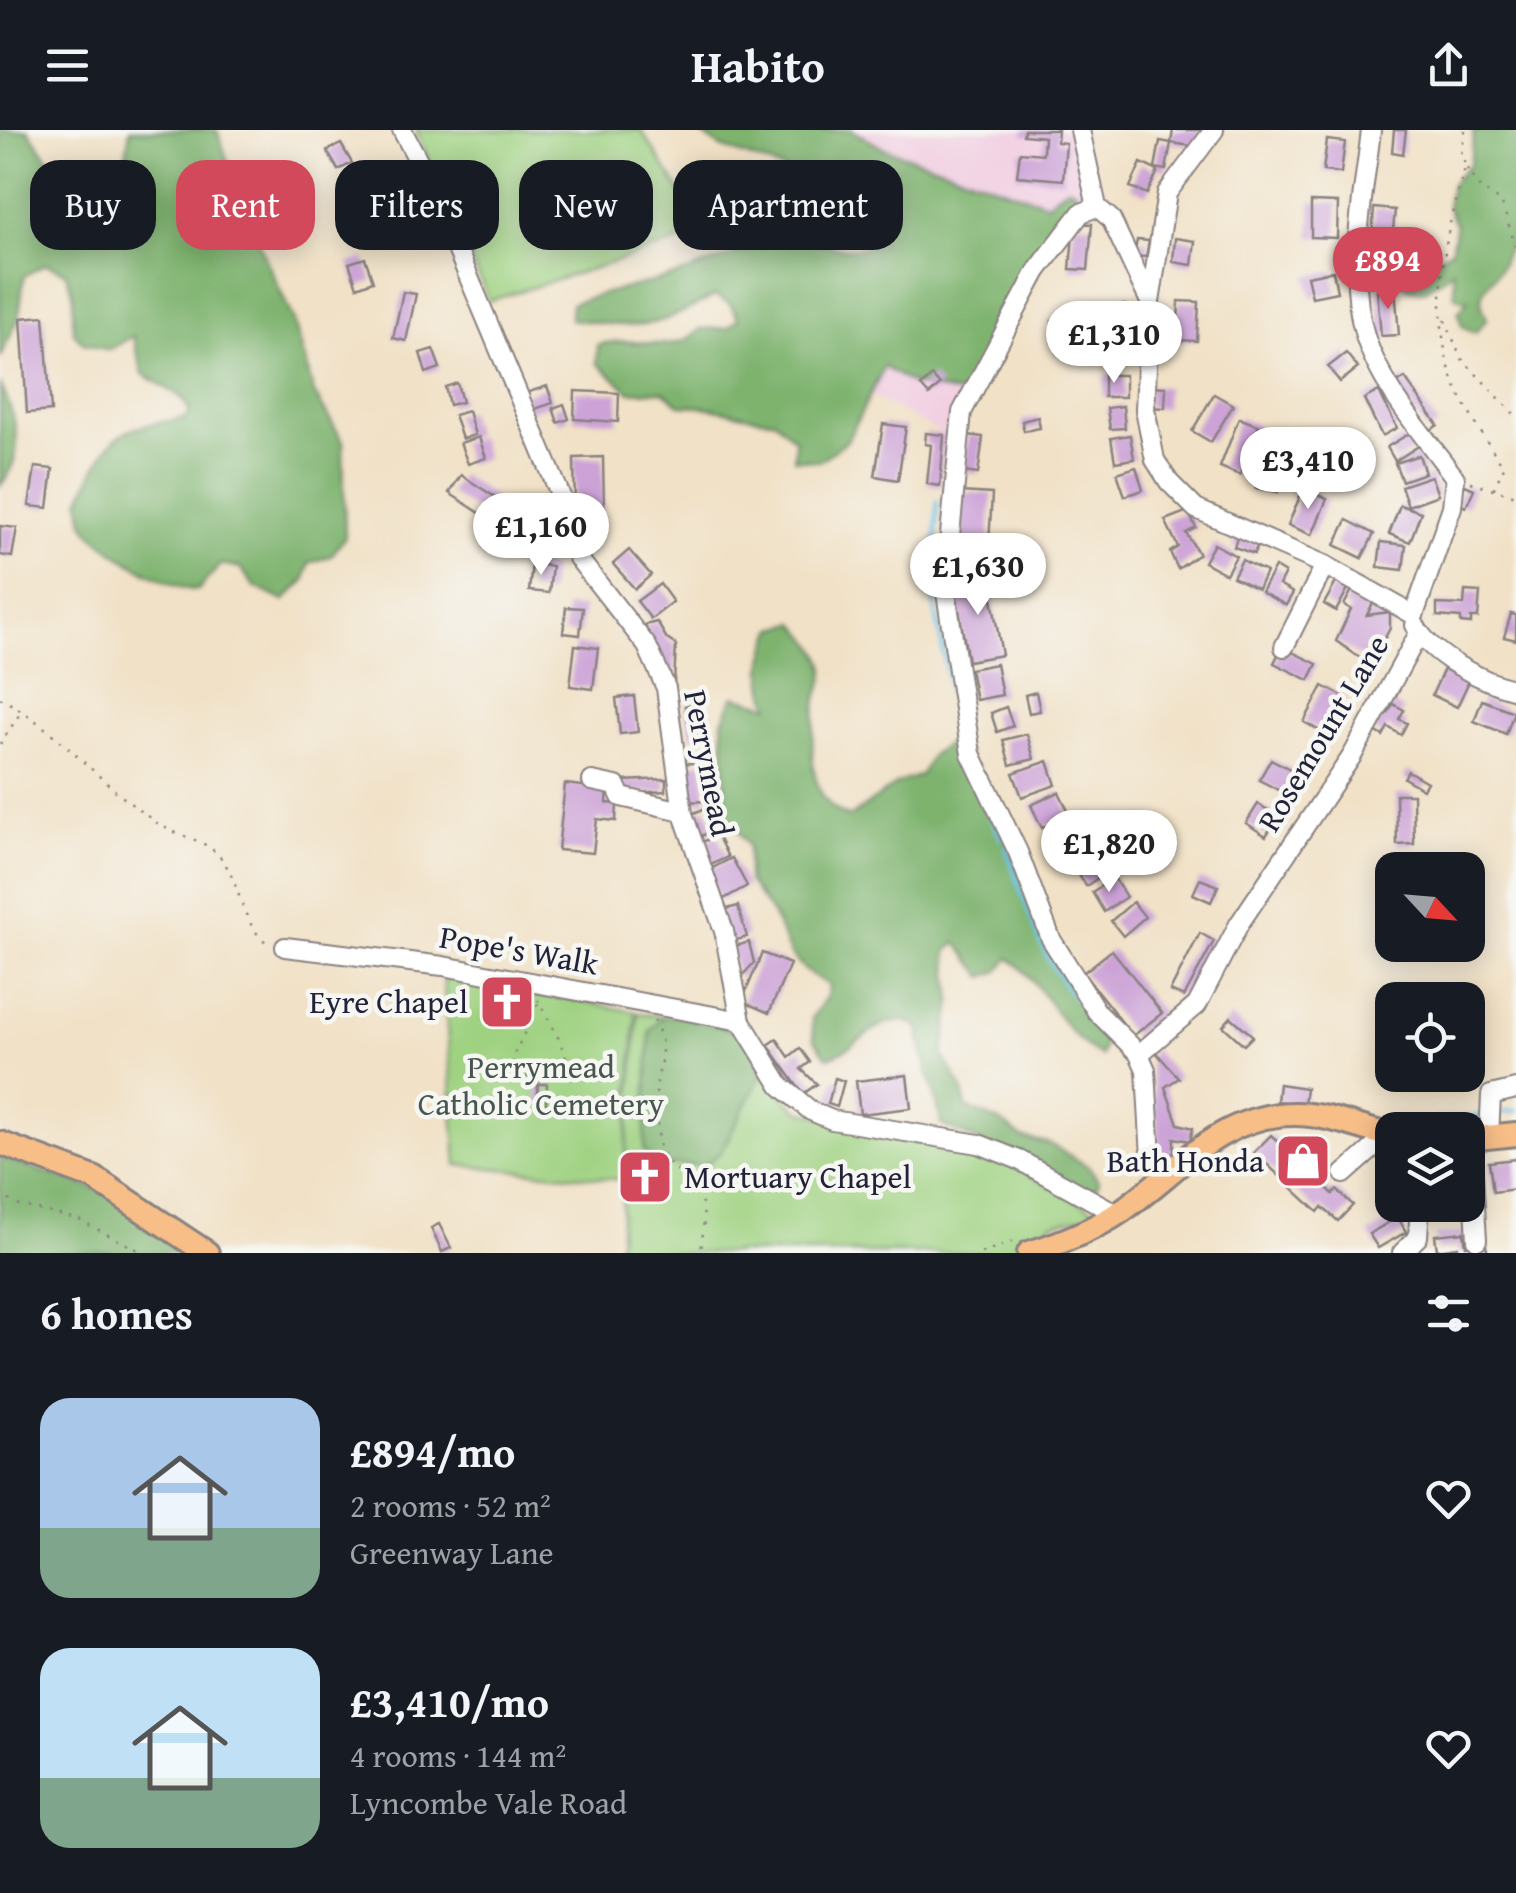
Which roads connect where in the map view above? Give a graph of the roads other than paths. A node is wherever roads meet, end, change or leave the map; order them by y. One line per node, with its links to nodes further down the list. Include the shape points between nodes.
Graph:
1 (402, 130): 12 (street, Perrymead, via 565,506 578,558 647,646 666,688)
2 (1080, 130): 5 (street)
3 (1214, 130): 6 (street, via 1167,193)
4 (1371, 130): 8 (street, Rosemount Lane, via 1357,301 1384,376 1455,478)
5 (1096, 207): 6 (street, via 1112,219); 15 (street, via 1081,213 1037,271 962,412 944,586 981,779 1018,852 1050,940 1097,1012)
6 (1150, 302): 7 (street, via 1145,410 1155,460 1169,482 1196,509)
7 (1325, 565): 8 (street); 9 (street)
8 (1416, 624): 10 (street, via 1486,680); 15 (street, Rosemount Lane, via 1352,756 1239,924 1197,1005)
9 (1284, 647)
10 (1516, 690)
11 (592, 781): 12 (street, via 616,786 630,800)
12 (682, 811): 14 (street, Perrymead, via 724,931)
13 (285, 947): 14 (street, Pope's Walk)
14 (742, 1022): 25 (street, Perrymead, via 780,1086 810,1111 979,1144)
15 (1139, 1054): 24 (street, via 1146,1070 1151,1158)
16 (1516, 1089): 17 (street, via 1497,1091)
17 (1485, 1117)
18 (1485, 1129): 20 (main road)
19 (1375, 1132): 24 (main road, via 1301,1114 1267,1116 1215,1134)
20 (1516, 1134)
21 (0, 1144): 30 (main road, via 94,1178)
22 (1375, 1148): 23 (street)
23 (1344, 1174)
24 (1167, 1177): 25 (main road)
25 (1117, 1214): 29 (main road)
26 (1419, 1222): 32 (street, via 1418,1238)
27 (1477, 1222): 28 (street)
28 (1477, 1240)
29 (1078, 1244): 31 (main road)
30 (208, 1253)
31 (1029, 1253)
32 (1402, 1253)

